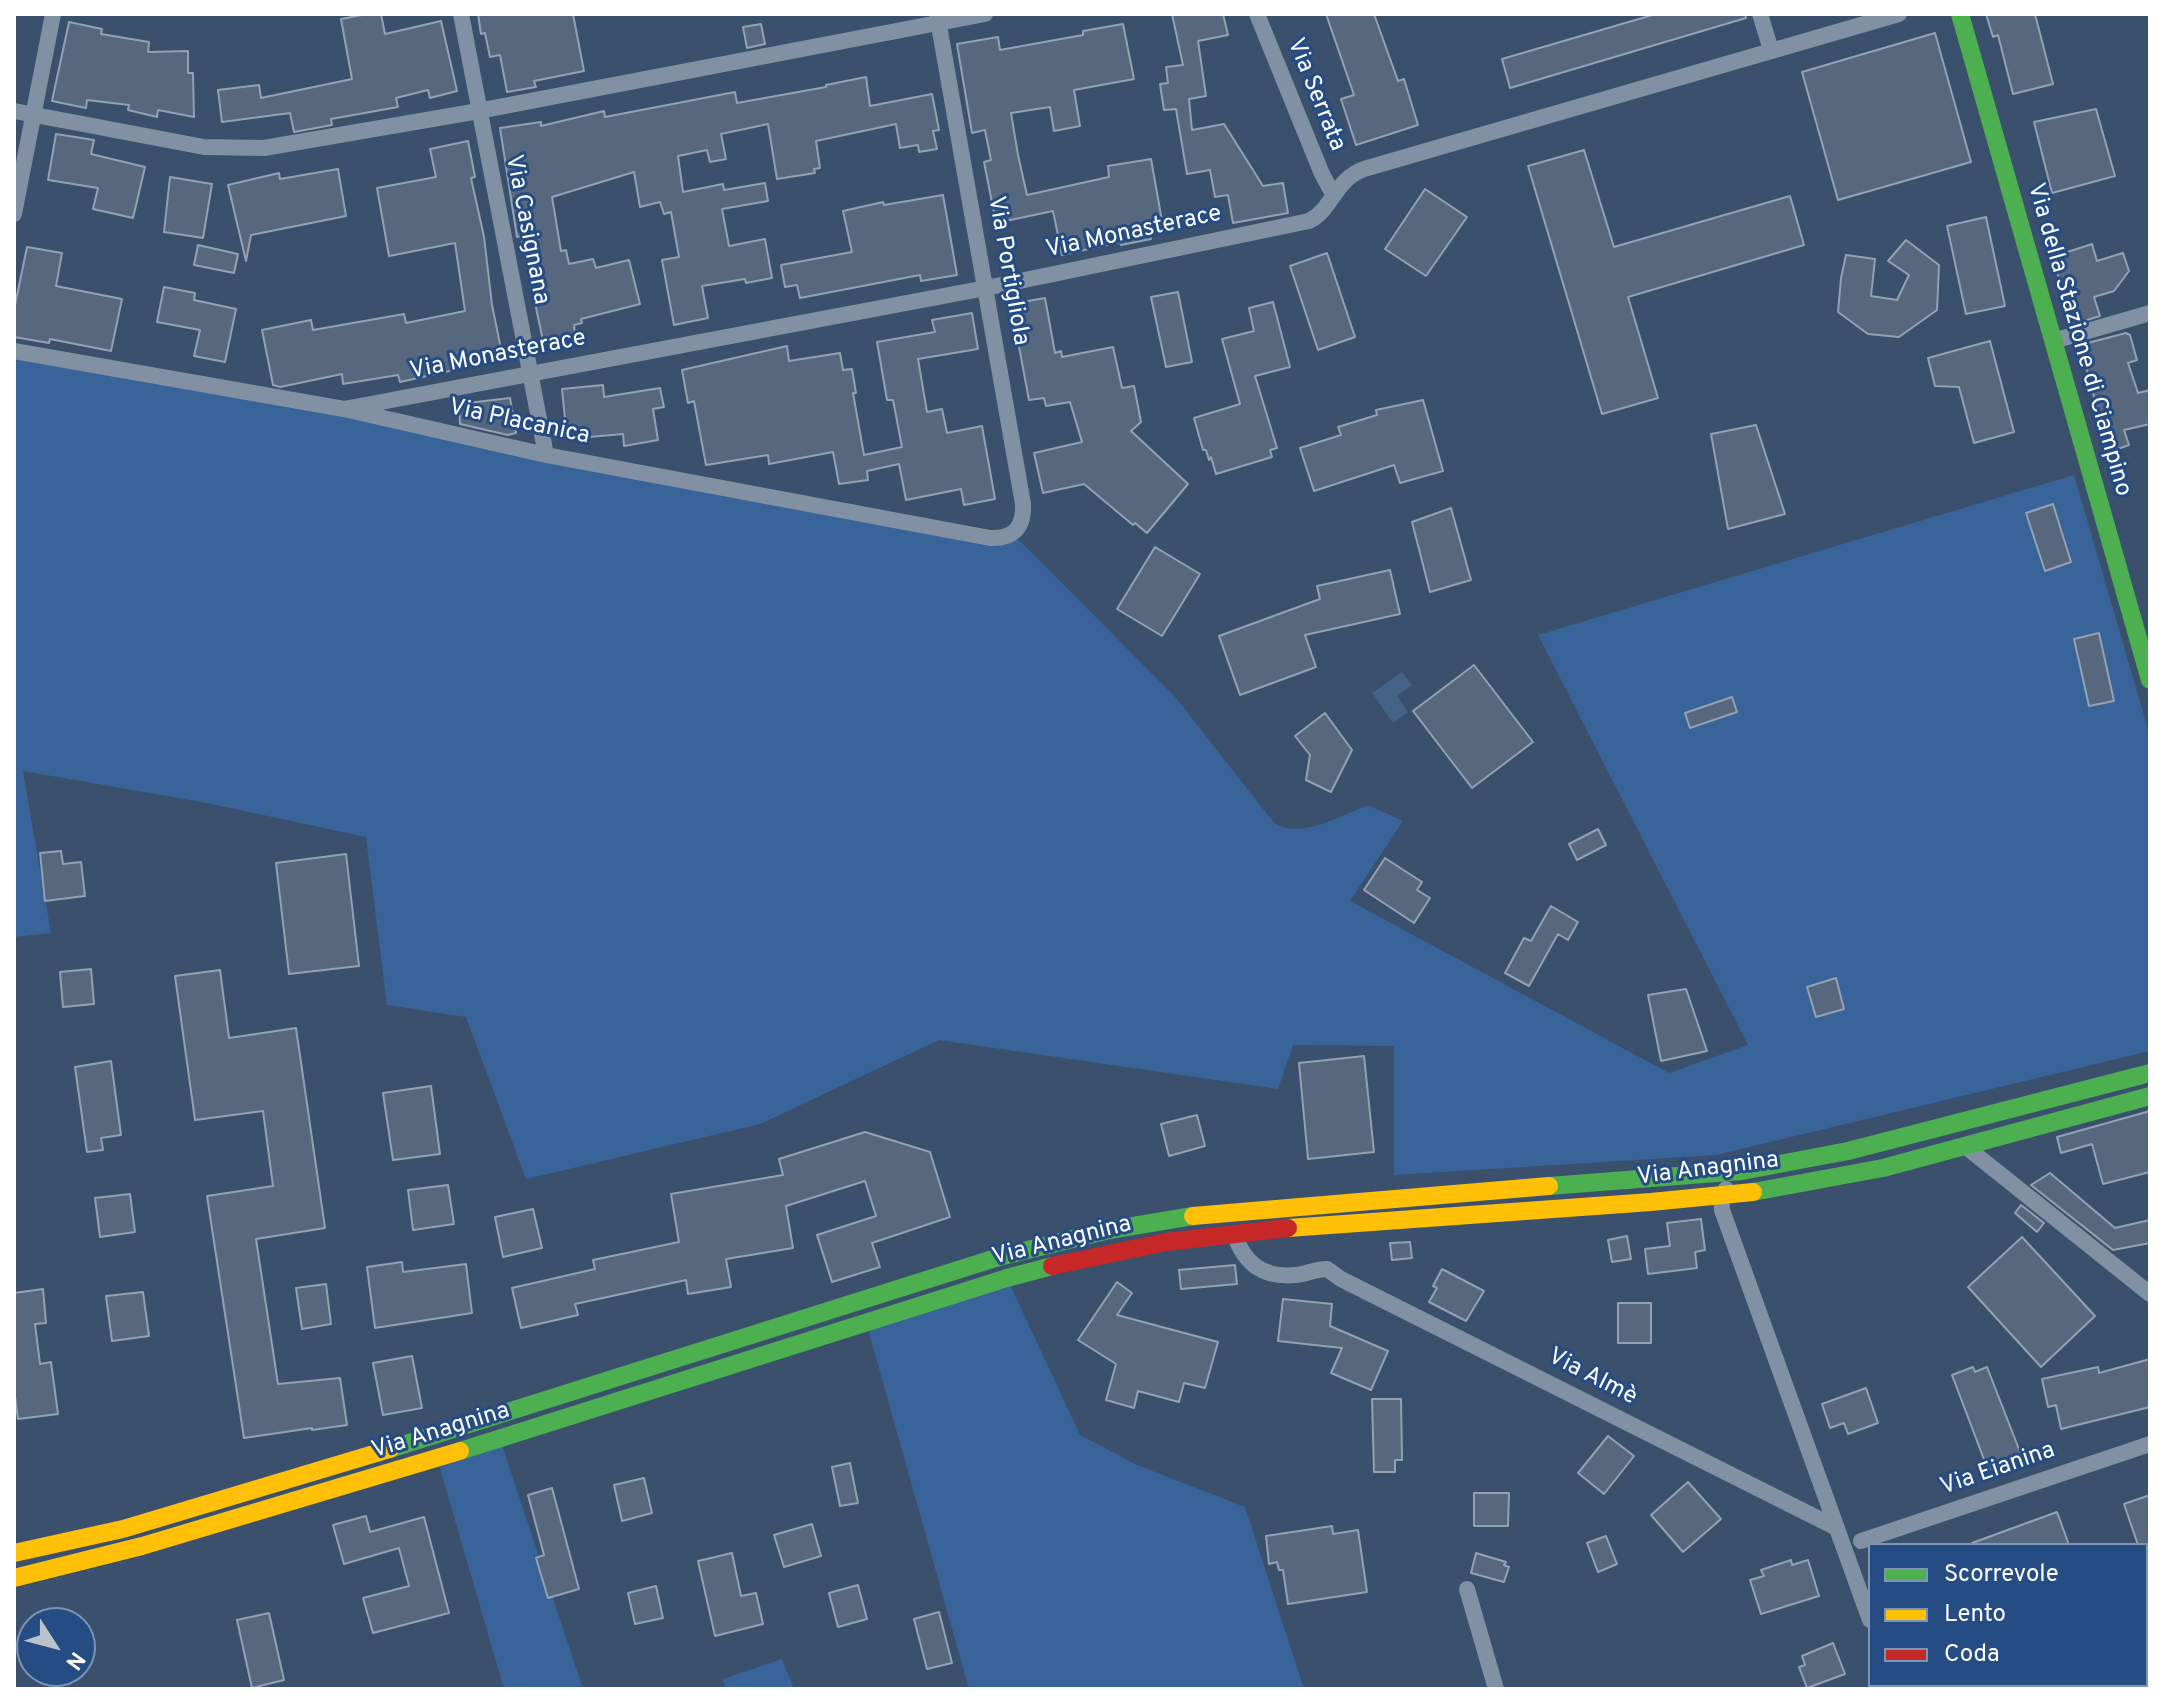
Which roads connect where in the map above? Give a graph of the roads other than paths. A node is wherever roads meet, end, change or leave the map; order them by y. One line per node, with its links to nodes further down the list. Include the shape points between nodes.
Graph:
1 (53, 14): 12 (street)
2 (461, 14): 11 (street, Via Casignana)
3 (985, 14): 8 (street)
4 (1257, 14): 13 (street, Via Serrata)
5 (1760, 14): 9 (street)
6 (1899, 14): 9 (street, Via Monasterace)
7 (1960, 14): 17 (main road, Via della Stazione di Ciampino)
8 (938, 18): 11 (street); 15 (street, Via Portigliola)
9 (1771, 50): 13 (street, Via Monasterace, via 1364,169 1346,178)
10 (14, 111): 12 (street)
11 (478, 111): 12 (street, via 242,149 204,147); 19 (street, Via Casignana)
12 (32, 115): 14 (street)
13 (1333, 194): 15 (street, Via Monasterace, via 1309,221)
14 (14, 214)
15 (986, 288): 19 (street, Via Monasterace); 22 (street, Via Portigliola, via 1023,504 1022,521)
16 (2150, 313): 17 (street)
17 (2053, 341): 23 (main road, Via della Stazione di Ciampino)
18 (14, 351): 20 (street, Via Placanica)
19 (529, 375): 20 (street, Via Monasterace); 21 (street, Via Casignana)
20 (344, 409): 21 (street, Via Placanica)
21 (546, 455): 22 (street, Via Placanica, via 990,538)
22 (1013, 534)
23 (2150, 680)
24 (2150, 1073): 27 (main road, Via Anagnina, via 1920,1134)
25 (2150, 1096): 26 (main road, Via Anagnina)
26 (1965, 1146): 28 (main road, Via Anagnina, via 1839,1177); 30 (street)
27 (1742, 1171): 28 (street); 34 (main road, Via Anagnina, via 1268,1207 1088,1234 999,1257 303,1476 123,1529)
28 (1721, 1196): 29 (main road, Via Anagnina); 32 (street)
29 (1234, 1234): 32 (street, Via Almè, via 1244,1257 1260,1269 1295,1275 1327,1269); 35 (main road, Via Anagnina, via 1122,1250 1017,1275 365,1481)
30 (2150, 1294)
31 (2150, 1444): 33 (street, Via Eianina)
32 (1837, 1528): 37 (street)
33 (1861, 1541)
34 (14, 1553)
35 (14, 1578)
36 (1467, 1589): 38 (street)
37 (1868, 1614)
38 (1496, 1689)

